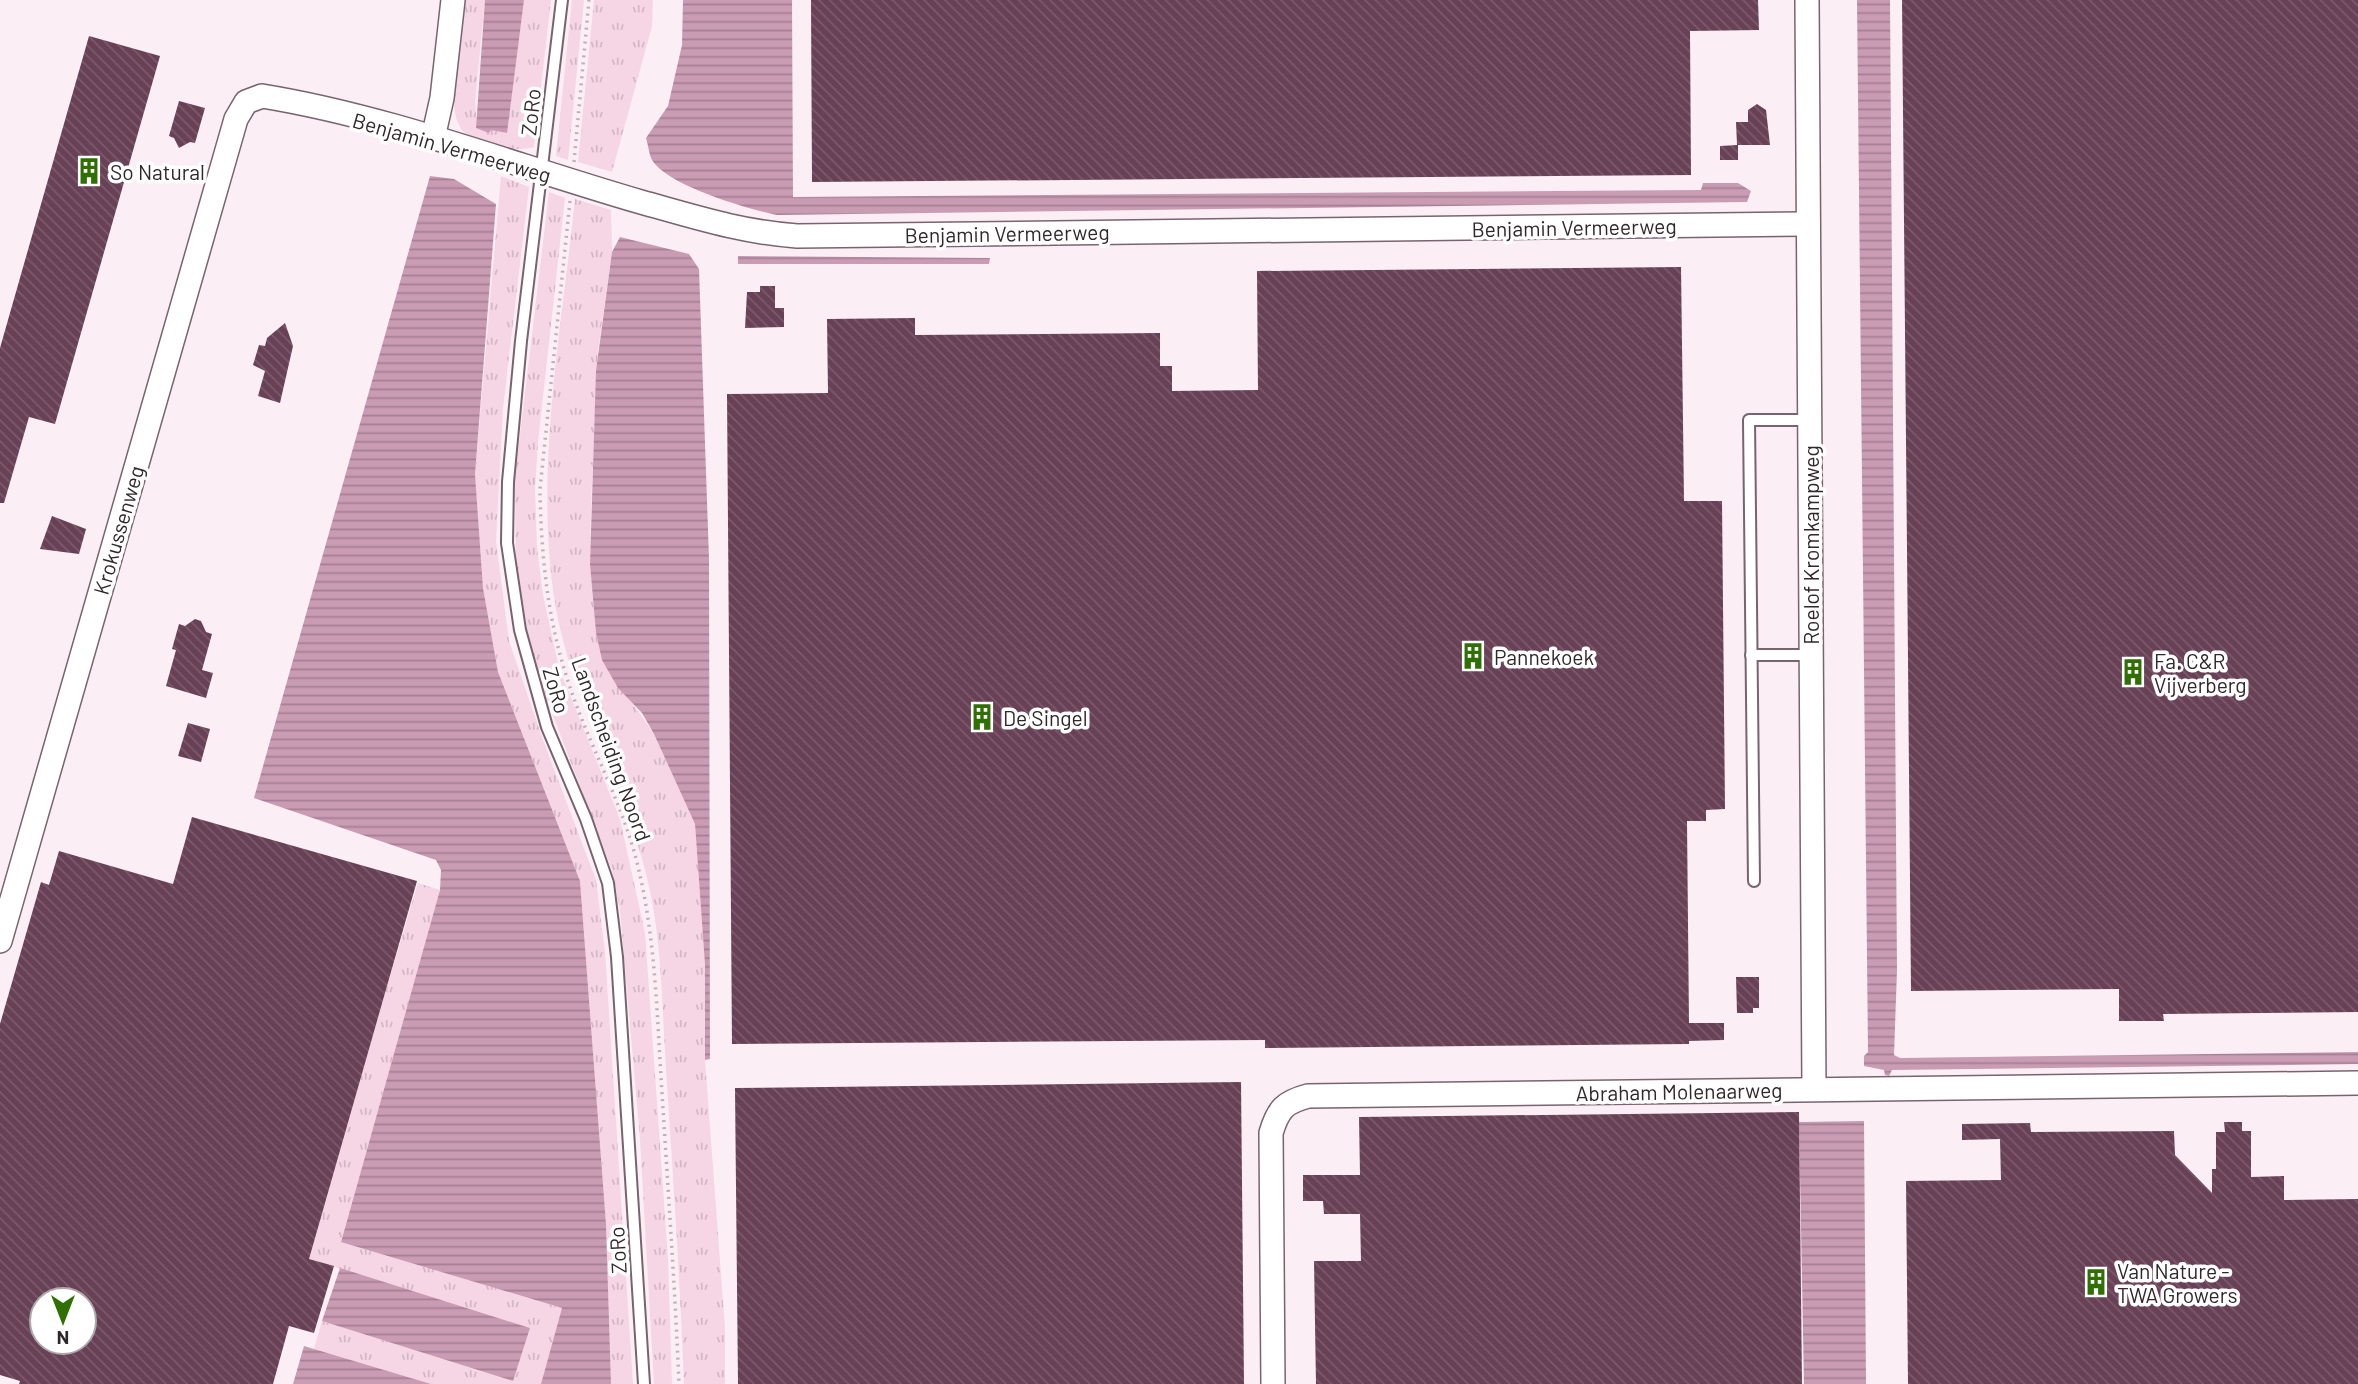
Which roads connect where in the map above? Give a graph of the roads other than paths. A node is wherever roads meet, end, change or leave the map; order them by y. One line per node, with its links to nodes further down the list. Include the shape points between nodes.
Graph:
1 (453, 0): 5 (street)
2 (562, 0): 6 (lane, ZoRo)
3 (1807, 0): 7 (street, Roelof Kromkampweg)
4 (236, 119): 5 (street, Benjamin Vermeerweg, via 246,102 262,96); 12 (street, Krokussenweg)
5 (433, 138): 6 (street, Benjamin Vermeerweg)
6 (543, 173): 7 (street, Benjamin Vermeerweg, via 751,232 797,236); 15 (lane, ZoRo, via 514,415 507,544 520,630 547,727 608,883 617,957)
7 (1808, 224): 8 (street, Roelof Kromkampweg)
8 (1809, 420): 9 (lane, via 1749,420); 10 (street, Roelof Kromkampweg)
9 (1751, 655): 10 (lane); 11 (lane)
10 (1811, 656): 14 (street, Roelof Kromkampweg)
11 (1754, 881)
12 (0, 941)
13 (2358, 1083): 14 (street, Abraham Molenaarweg)
14 (1814, 1089): 16 (street, Abraham Molenaarweg, via 1326,1094 1290,1101 1277,1112 1271,1133)
15 (644, 1384)
16 (1273, 1384)

